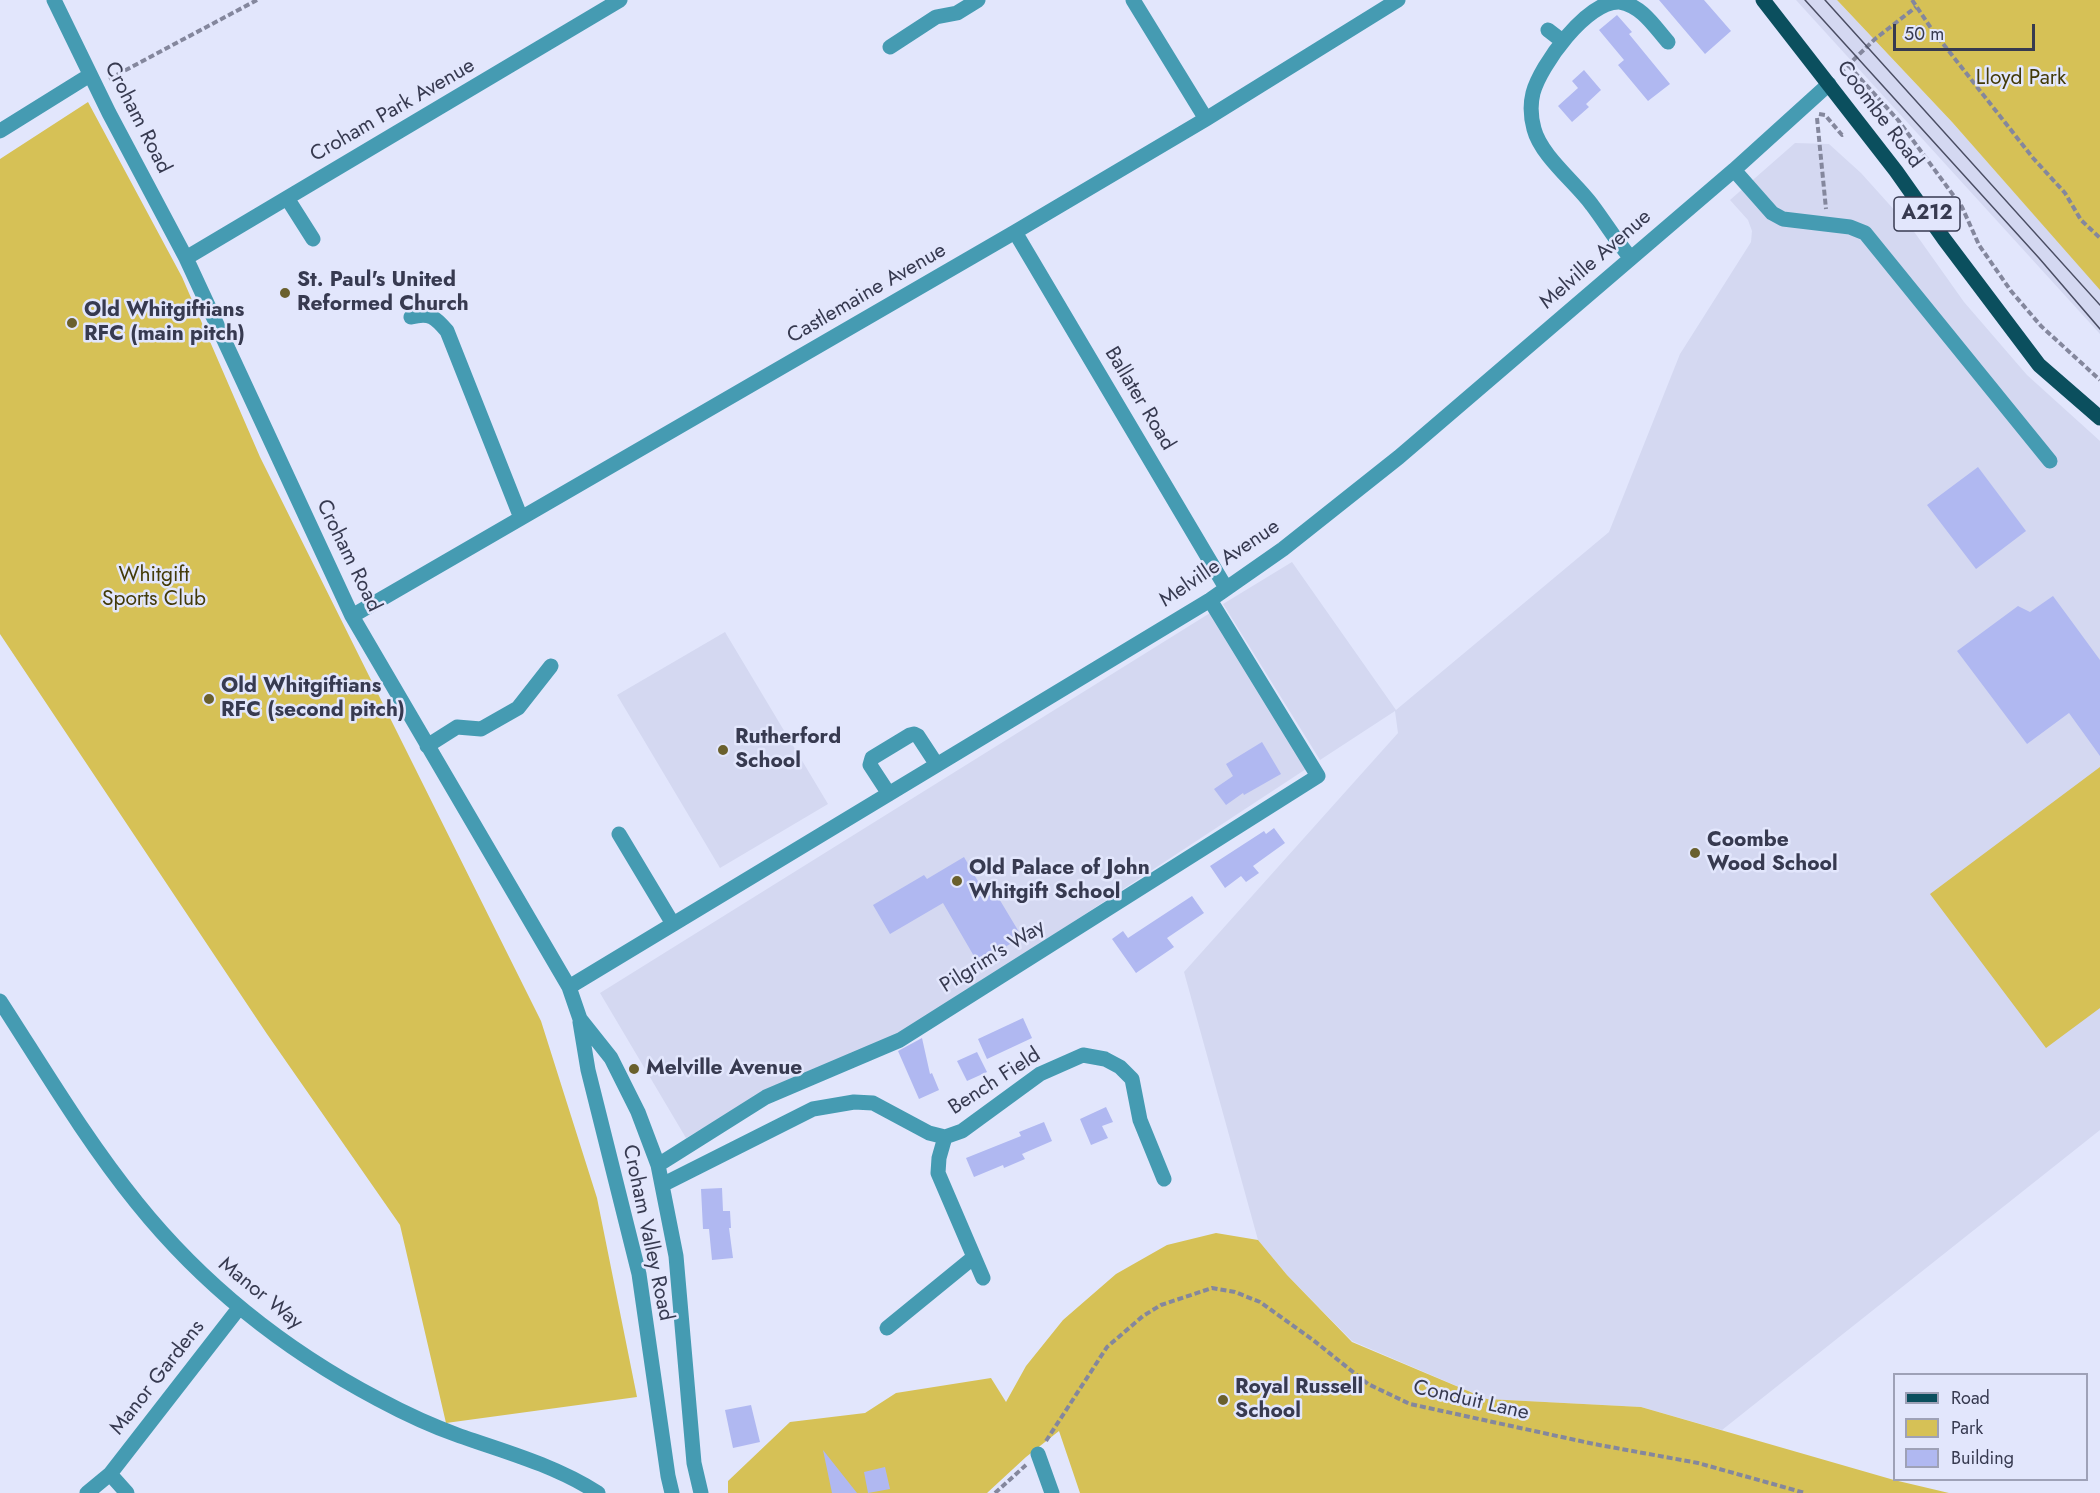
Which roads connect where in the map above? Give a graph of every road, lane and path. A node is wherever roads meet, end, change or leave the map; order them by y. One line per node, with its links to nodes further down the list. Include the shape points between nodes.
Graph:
1 (54, 0): 15 (street, Croham Road)
2 (256, 0): 15 (path)
3 (620, 0): 21 (street, Croham Park Avenue)
4 (978, 0): 13 (street, via 957,13 936,17)
5 (1133, 0): 18 (street)
6 (1398, 0): 18 (street, Castlemaine Avenue)
7 (1763, 0): 16 (main road, Coombe Road / A212)
8 (1912, 0): 9 (path)
9 (1916, 7): 14 (path); 24 (path, via 2032,158 2066,193 2081,220)
10 (1548, 30): 11 (street)
11 (1561, 40): 12 (street, via 1584,17 1617,1 1644,14); 26 (street, via 1532,94 1535,132 1550,157)
12 (1668, 42)
13 (890, 47)
14 (1848, 65): 16 (path); 29 (path, via 1898,120 1962,207 1979,245 2011,291 2041,326)
15 (93, 81): 19 (street); 27 (street, Croham Road)
16 (1829, 84): 20 (street, Melville Avenue); 30 (main road, Coombe Road / A212, via 2039,365)
17 (1816, 114): 22 (path)
18 (1206, 119): 23 (street, Castlemaine Avenue)
19 (0, 131)
20 (1734, 170): 22 (street, via 1772,213 1783,219); 26 (street, Melville Avenue)
21 (287, 198): 25 (street); 27 (street, Croham Park Avenue)
22 (1828, 224): 31 (street, via 1865,234)
23 (1015, 232): 32 (street, Castlemaine Avenue); 33 (street, Ballater Road)
24 (2100, 238)
25 (313, 239)
26 (1630, 257): 33 (street, Melville Avenue, via 1399,457 1283,549)
27 (186, 258): 35 (street, Croham Road)
28 (411, 317): 32 (street, via 424,314 435,318 447,331)
29 (2100, 380)
30 (2100, 418)
31 (2050, 461)
32 (522, 518): 35 (street, Castlemaine Avenue)
33 (1226, 588): 34 (street, Melville Avenue)
34 (1210, 600): 38 (street, Melville Avenue); 47 (street, Pilgrim's Way, via 1318,776 900,1040 766,1096)
35 (352, 616): 37 (street, Croham Road)
36 (551, 666): 37 (street, via 518,708 481,729 458,727)
37 (427, 746): 42 (street, Croham Road)
38 (937, 765): 39 (street, Melville Avenue); 39 (street, via 918,736 910,735 872,758 870,765)
39 (889, 794): 41 (street, Melville Avenue)
40 (619, 834): 41 (street)
41 (673, 924): 42 (street, Melville Avenue)
42 (568, 987): 44 (street, Croham Road)
43 (0, 1001): 52 (street, Manor Way, via 138,1204)
44 (580, 1018): 45 (street, Croham Road, via 611,1059); 59 (street, Croham Valley Road, via 588,1070 639,1274)
45 (638, 1112): 47 (street, Croham Valley Road)
46 (945, 1137): 48 (street, Bench Field, via 962,1131 1040,1074 1083,1054 1105,1059 1132,1079 1140,1120); 49 (street, Bench Field, via 929,1133 873,1103 854,1102 813,1109); 50 (street, Bench Field, via 938,1173)
47 (658, 1166): 49 (street, Croham Valley Road)
48 (1164, 1179)
49 (662, 1185): 60 (street, Croham Valley Road, via 676,1256 694,1463)
50 (974, 1257): 51 (street, Bench Field); 53 (street)
51 (983, 1278)
52 (239, 1308): 55 (street, Manor Gardens); 58 (street, Manor Way, via 296,1350 377,1399 460,1436 548,1468)
53 (887, 1328)
54 (1038, 1454): 61 (path, Conduit Lane); 62 (street); 63 (path, Conduit Lane, via 1107,1347 1161,1305 1212,1288 1260,1302 1368,1384 1410,1404 1698,1463)
55 (110, 1474): 56 (street, Manor Gardens); 57 (street)
56 (87, 1493)
57 (127, 1493)
58 (598, 1493)
59 (672, 1493)
60 (701, 1493)
61 (995, 1493)
62 (1052, 1493)
63 (1805, 1493)

